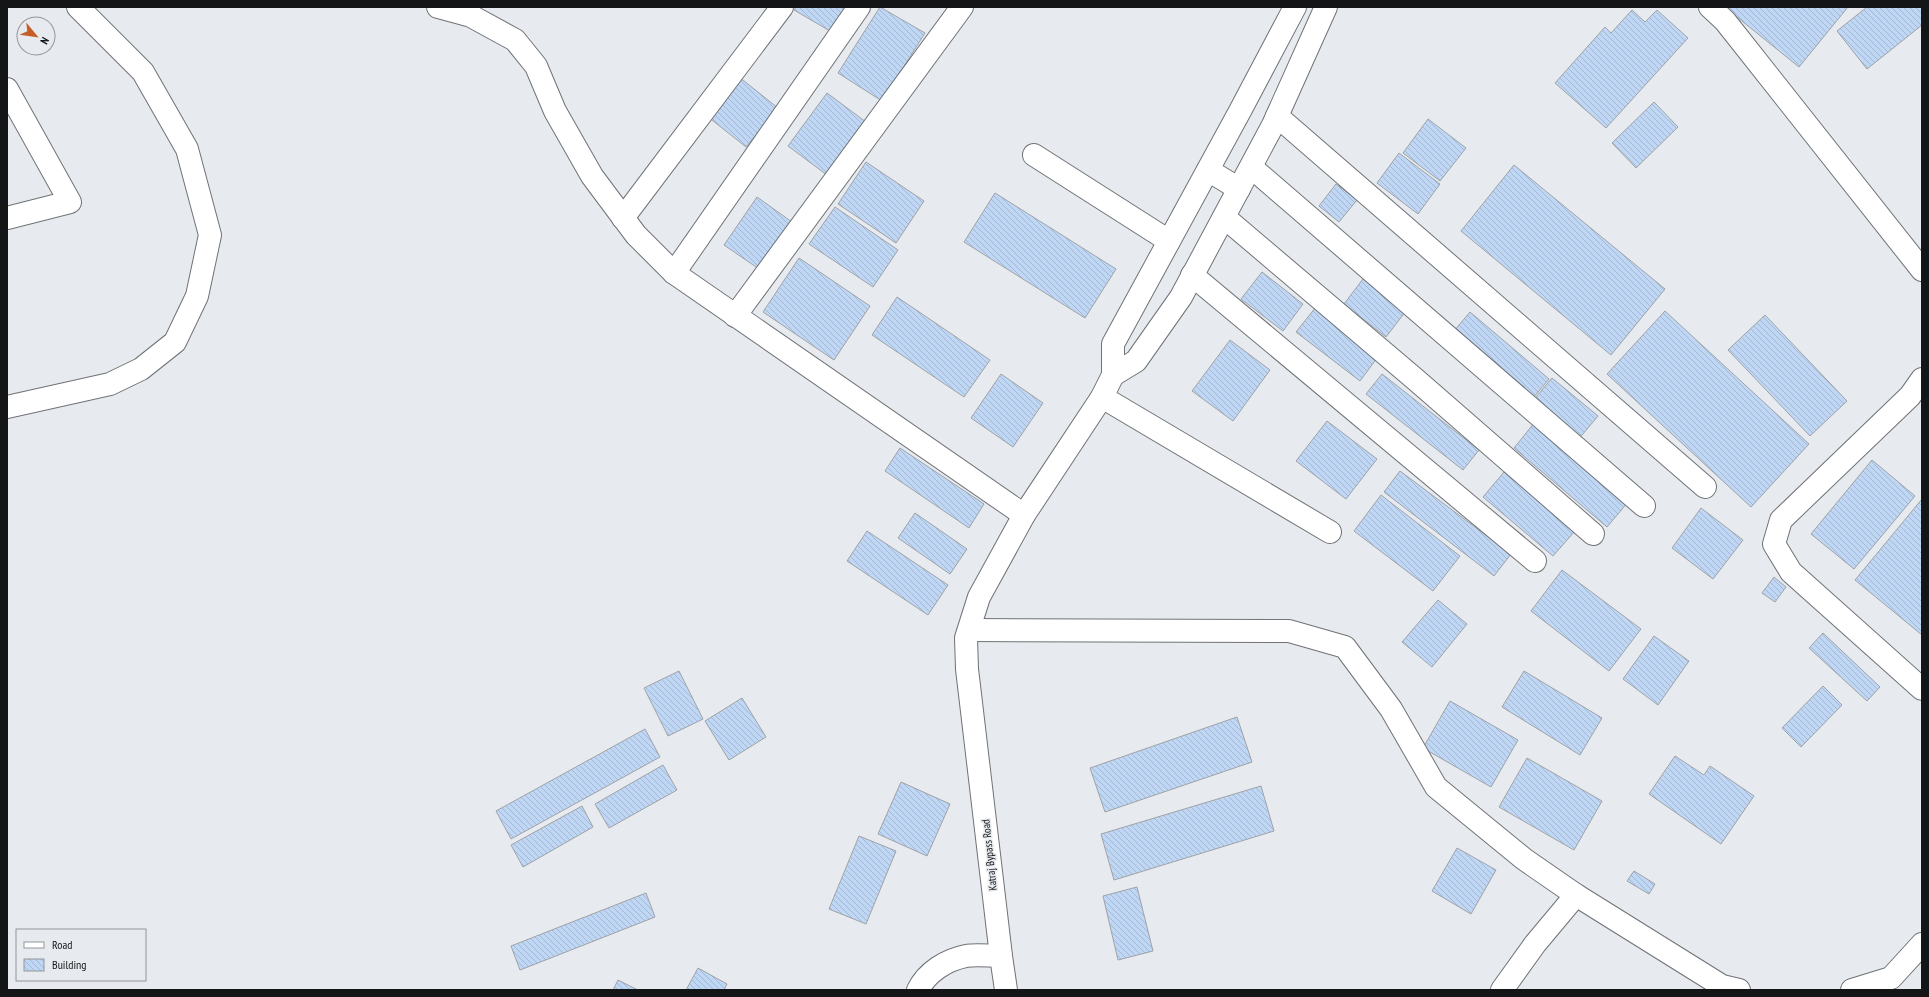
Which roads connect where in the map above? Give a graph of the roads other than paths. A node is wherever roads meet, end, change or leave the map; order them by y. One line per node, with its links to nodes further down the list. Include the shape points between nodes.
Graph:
1 (78, 7): 26 (main road, via 143,72 186,149 210,235 197,296 175,342 141,369 110,384)
2 (438, 7): 17 (main road, via 471,16 515,40 536,66 554,111 592,176)
3 (782, 7): 17 (main road)
4 (859, 7): 20 (main road)
5 (962, 7): 22 (main road)
6 (1295, 7): 13 (main road)
7 (1326, 7): 10 (main road)
8 (1710, 7): 19 (main road, via 1725,21)
9 (7, 89): 16 (main road, via 70,202)
10 (1277, 116): 12 (main road); 27 (main road)
11 (1034, 155): 18 (main road)
12 (1251, 167): 14 (main road); 28 (main road)
13 (1208, 170): 14 (main road); 18 (main road)
14 (1239, 189): 15 (main road)
15 (1224, 217): 21 (main road); 31 (main road)
16 (7, 218)
17 (623, 218): 20 (main road, via 636,235)
18 (1169, 241): 23 (main road, via 1113,344)
19 (1922, 270)
20 (674, 273): 22 (main road)
21 (1192, 275): 23 (main road, via 1181,297 1136,361); 32 (main road)
22 (735, 316): 29 (main road)
23 (1113, 375): 25 (main road, Katraj Bypass Road)
24 (1922, 379): 34 (main road, via 1910,396 1781,520 1774,544 1791,572)
25 (1102, 397): 29 (main road, Katraj Bypass Road); 30 (main road)
26 (7, 407)
27 (1705, 487)
28 (1644, 506)
29 (1024, 515): 33 (main road, Katraj Bypass Road, via 979,596)
30 (1330, 532)
31 (1593, 534)
32 (1536, 561)
33 (968, 630): 35 (main road, via 1289,631 1345,647 1391,708 1436,787 1524,859); 37 (main road, Katraj Bypass Road, via 967,669)
34 (1922, 688)
35 (1576, 895): 41 (main road, via 1535,944); 42 (main road, via 1722,986)
36 (1922, 944): 38 (main road)
37 (1001, 956): 39 (main road, via 966,956 949,962 934,969); 40 (main road, Katraj Bypass Road)
38 (1895, 986): 43 (main road)
39 (918, 990)
40 (1006, 990)
41 (1502, 990)
42 (1739, 990)
43 (1852, 990)

